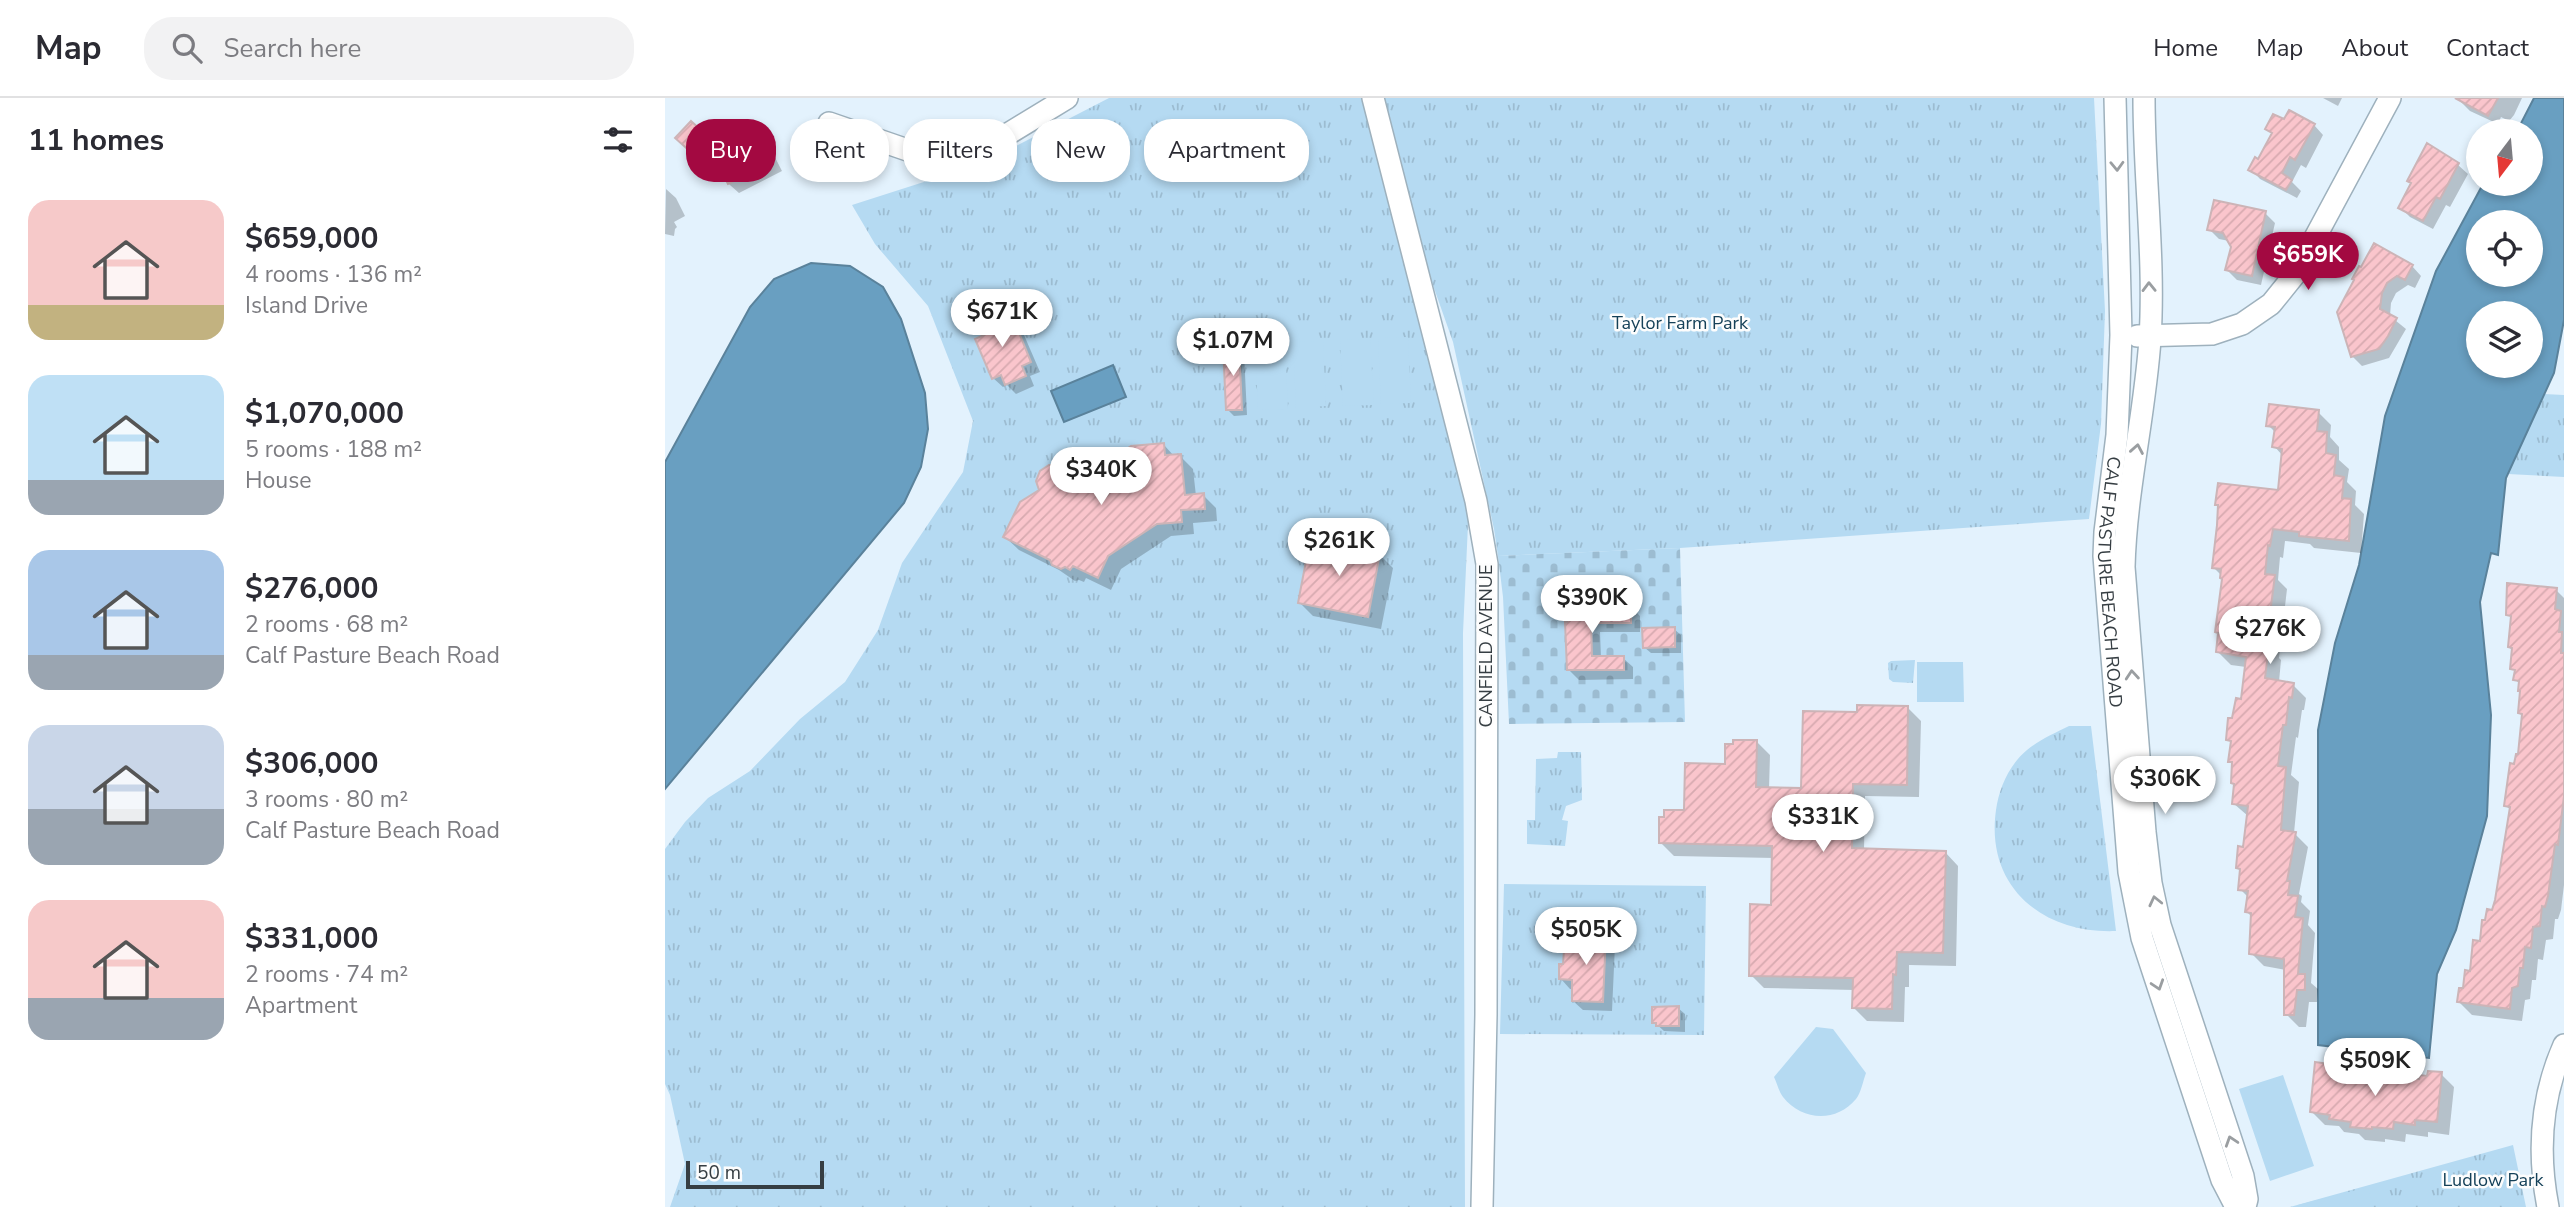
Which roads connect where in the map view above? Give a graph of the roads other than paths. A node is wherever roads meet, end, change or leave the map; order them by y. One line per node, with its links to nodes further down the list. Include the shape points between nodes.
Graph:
1 (1067, 98): 6 (street, via 1003,137 956,156 919,154)
2 (1373, 98): 12 (street, CANFIELD AVENUE, via 1476,501 1487,564)
3 (2115, 98): 7 (street, CALF PASTURE BEACH ROAD, one-way to 7)
4 (2144, 98): 8 (street, CALF PASTURE BEACH ROAD, one-way to 4)
5 (2390, 98): 8 (street, via 2296,274 2271,304 2242,324 2212,334)
6 (889, 144)
7 (2121, 335): 8 (street); 9 (street, CALF PASTURE BEACH ROAD, via 2117,435 2104,556 2129,872)
8 (2150, 337): 9 (street, CALF PASTURE BEACH ROAD, one-way to 8, via 2125,567 2125,533)
9 (2152, 936): 13 (street, CALF PASTURE BEACH ROAD, one-way to 13, via 2222,1180); 14 (street, CALF PASTURE BEACH ROAD, one-way to 9, via 2243,1176)
10 (2564, 1045): 11 (street, via 2556,1064)
11 (2554, 1108): 15 (street, via 2540,1153)
12 (1482, 1207)
13 (2238, 1207)
14 (2245, 1207)
15 (2548, 1207)

